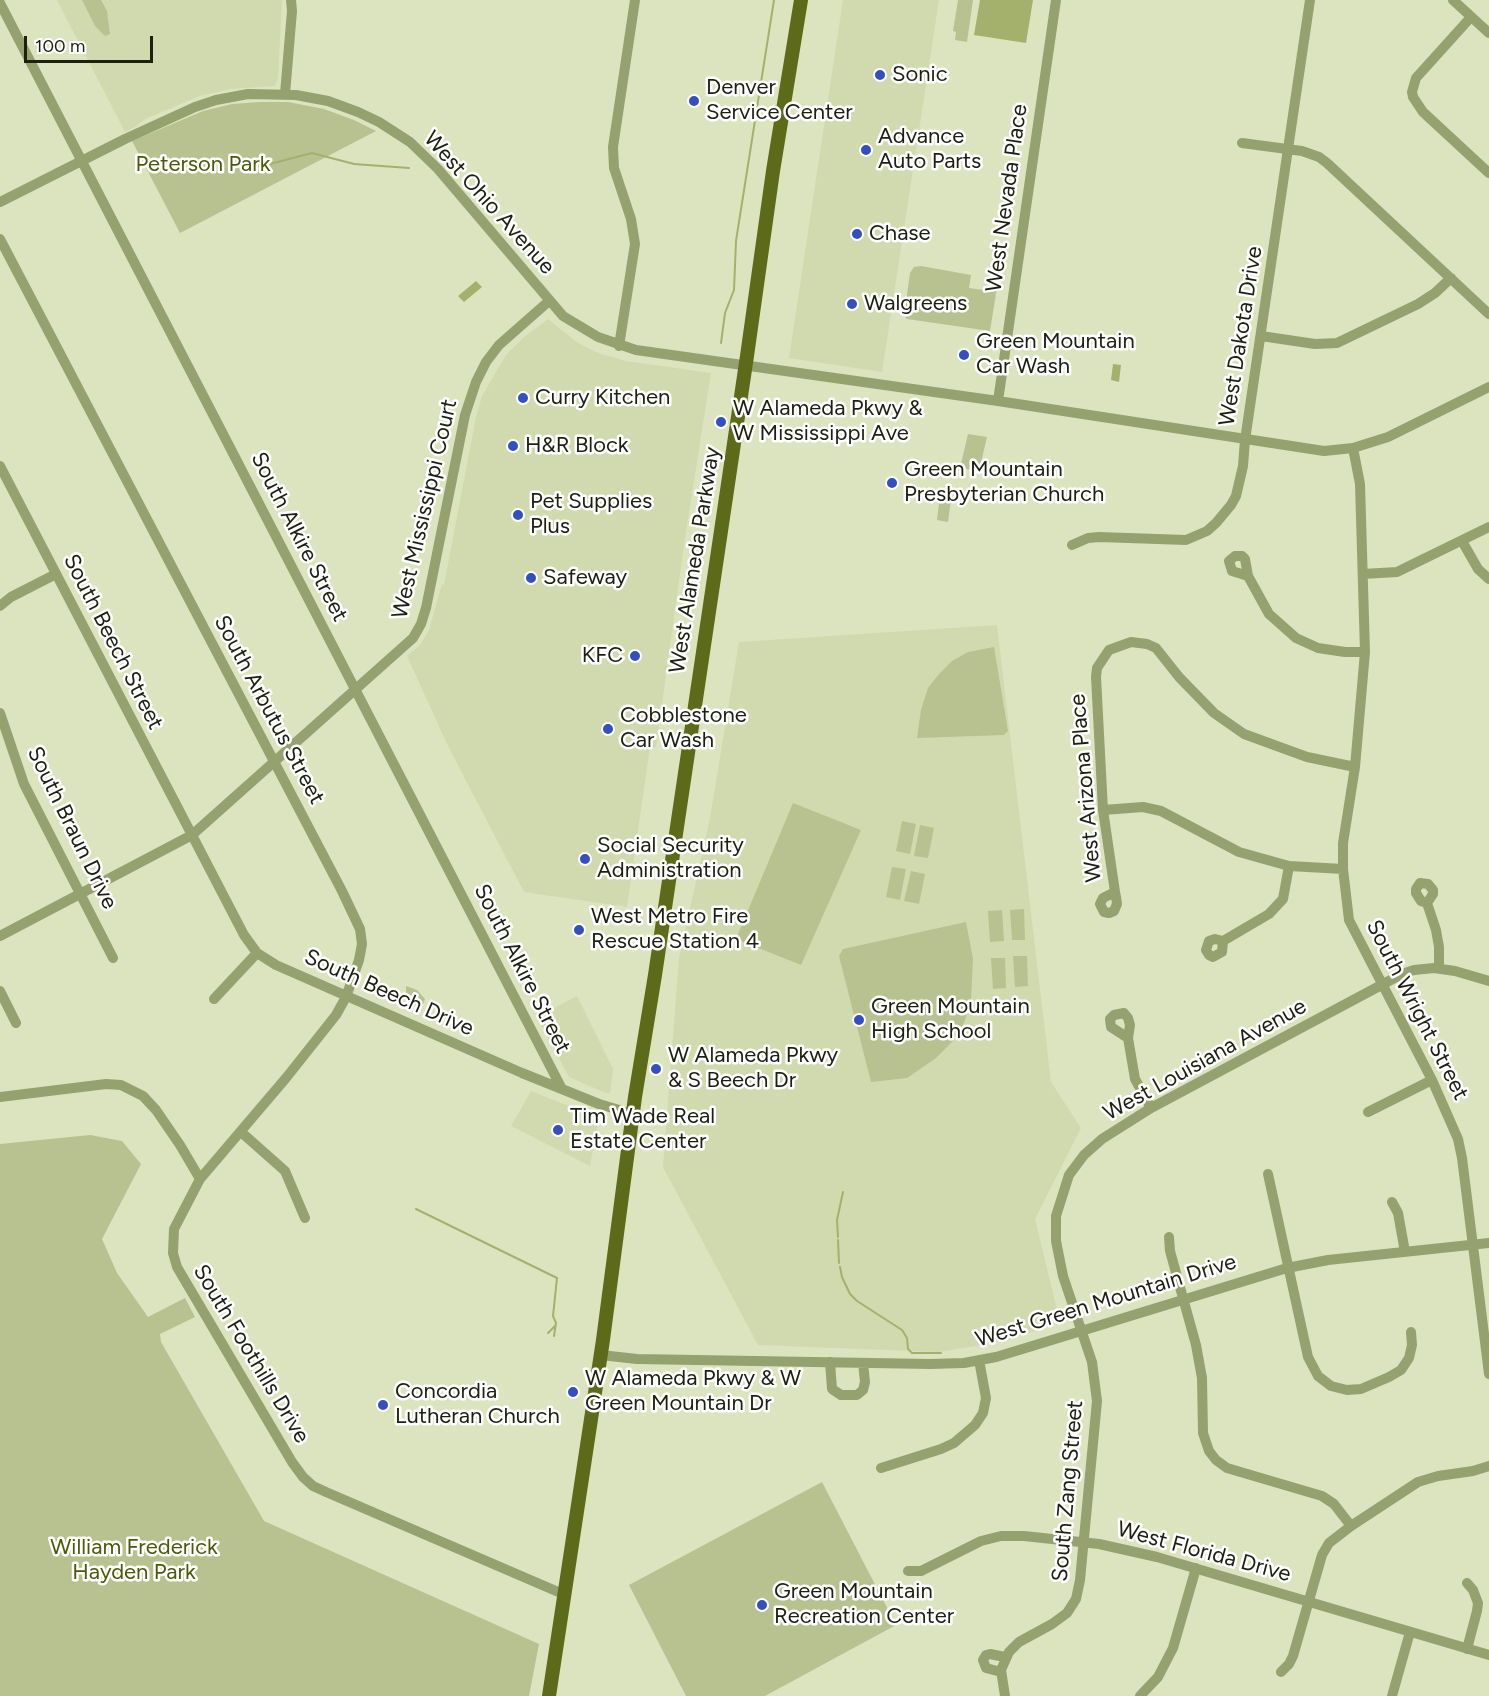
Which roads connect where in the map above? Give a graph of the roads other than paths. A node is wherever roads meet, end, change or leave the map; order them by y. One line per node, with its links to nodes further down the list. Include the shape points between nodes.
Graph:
1 (291, 0): 10 (street)
2 (635, 0): 21 (street, via 613,147 614,168 635,244)
3 (801, 0): 22 (main road, West Alameda Parkway)
4 (1056, 0): 24 (street, West Nevada Place)
5 (1310, 0): 12 (street, West Dakota Drive)
6 (1453, 0): 8 (street)
7 (0, 3): 13 (street, South Alkire Street)
8 (1471, 17): 9 (street); 14 (street, via 1416,78 1412,92 1423,112)
9 (1489, 33)
10 (285, 94): 13 (street, West Ohio Avenue, via 248,94 205,103); 18 (street, West Ohio Avenue, via 348,108 410,142 438,169)
11 (1242, 143): 12 (street)
12 (1288, 150): 17 (street, via 1310,153 1328,163); 20 (street, West Dakota Drive)
13 (82, 161): 15 (street, West Ohio Avenue); 37 (street, South Alkire Street)
14 (1489, 173)
15 (0, 202)
16 (0, 239): 39 (street, South Arbutus Street)
17 (1451, 278): 19 (street); 20 (street, via 1418,304 1337,343 1315,344)
18 (549, 301): 21 (street, West Ohio Avenue, via 571,322); 37 (street, West Mississippi Court, via 499,345 480,373 465,415 421,624 406,645)
19 (1489, 314)
20 (1261, 336): 25 (street, West Dakota Drive)
21 (619, 346): 22 (street, West Ohio Avenue)
22 (746, 365): 24 (street, West Ohio Avenue); 65 (main road, West Alameda Parkway)
23 (1489, 387): 26 (street, West Ohio Avenue, via 1388,437)
24 (998, 401): 25 (street, West Ohio Avenue)
25 (1245, 440): 26 (street, West Ohio Avenue, via 1324,451); 30 (street, West Dakota Drive, via 1236,495 1224,515 1207,531 1186,540 1099,537)
26 (1353, 447): 32 (street, South Wright Street, via 1360,484)
27 (0, 466): 31 (street, South Beech Street)
28 (1489, 528): 29 (street)
29 (1462, 541): 32 (street, via 1397,572); 34 (street, via 1478,569)
30 (1072, 545)
31 (56, 574): 35 (street); 42 (street, South Beech Street)
32 (1363, 574): 36 (street, South Wright Street)
33 (1248, 576): 36 (street, via 1269,614 1296,638 1318,648)
34 (1489, 579)
35 (0, 606)
36 (1365, 652): 40 (street, South Wright Street)
37 (356, 690): 39 (street, West Mississippi Court); 61 (street, South Alkire Street)
38 (0, 713): 46 (street, South Braun Drive, via 24,784)
39 (274, 763): 42 (street, West Mississippi Court); 56 (street, South Arbutus Street, via 360,929 361,951)
40 (1355, 767): 41 (street, West Arizona Place, via 1307,757 1244,734 1214,712 1156,648 1131,642 1109,650 1097,668); 44 (street, South Wright Street, via 1343,843)
41 (1104, 810): 43 (street, via 1143,807 1161,811 1239,852); 45 (street, West Arizona Place)
42 (192, 835): 46 (street, West Mississippi Court); 50 (street, South Beech Drive)
43 (1289, 866): 44 (street); 49 (street, via 1283,899 1269,914)
44 (1343, 869): 54 (street, South Wright Street, via 1349,920)
45 (1115, 892)
46 (81, 894): 48 (street, West Mississippi Court); 51 (street, South Braun Drive)
47 (1427, 903): 52 (street, via 1438,937)
48 (0, 936)
49 (1223, 941)
50 (257, 953): 56 (street, South Beech Drive); 57 (street)
51 (113, 958)
52 (1439, 968): 53 (street, West Louisiana Avenue); 54 (street, West Louisiana Avenue, via 1414,970)
53 (1489, 981)
54 (1383, 984): 60 (street, South Wright Street); 63 (street, West Louisiana Avenue)
55 (0, 991): 58 (street)
56 (346, 996): 61 (street, South Beech Drive); 66 (street, South Arbutus Street, via 336,1016)
57 (214, 999)
58 (16, 1023)
59 (1128, 1038): 63 (street, via 1135,1079)
60 (1432, 1080): 64 (street); 73 (street, South Wright Street, via 1460,1149)
61 (562, 1089): 65 (street, South Beech Drive)
62 (0, 1097): 68 (street, via 99,1084 129,1088 156,1110)
63 (1151, 1108): 77 (street, West Louisiana Avenue, via 1084,1155 1069,1175 1061,1196 1056,1240)
64 (1368, 1112)
65 (633, 1114): 79 (main road, West Alameda Parkway)
66 (241, 1131): 68 (street, South Arbutus Street); 70 (street, via 285,1171)
67 (1268, 1174): 75 (street)
68 (200, 1179): 91 (street, South Foothills Drive, via 174,1229 172,1252 177,1267 303,1477 326,1492)
69 (1392, 1202): 74 (street, via 1398,1213)
70 (304, 1218)
71 (1169, 1237): 76 (street)
72 (1489, 1243): 73 (street, West Green Mountain Drive)
73 (1474, 1244): 74 (street, West Green Mountain Drive); 83 (street, South Wright Street)
74 (1405, 1252): 75 (street, West Green Mountain Drive)
75 (1287, 1268): 76 (street, West Green Mountain Drive); 78 (street, via 1310,1364 1331,1386 1361,1389 1396,1374 1409,1358)
76 (1184, 1299): 77 (street, West Green Mountain Drive); 86 (street, via 1202,1378 1203,1433 1212,1456 1227,1468 1322,1496 1334,1504)
77 (1082, 1332): 80 (street, West Green Mountain Drive); 87 (street, South Zang Street, via 1094,1372 1097,1401)
78 (1411, 1332)
79 (601, 1355): 81 (street, West Green Mountain Drive); 91 (main road, West Alameda Parkway)
80 (980, 1360): 82 (street, West Green Mountain Drive, via 930,1365); 85 (street, via 986,1398 982,1425 941,1449)
81 (830, 1362): 82 (street, West Green Mountain Drive); 82 (street, via 832,1389 841,1395 857,1395 863,1390)
82 (863, 1363)
83 (1489, 1374)
84 (1489, 1466): 86 (street, via 1418,1482)
85 (881, 1468)
86 (1351, 1526): 92 (street, via 1325,1549)
87 (1084, 1542): 88 (street, West Florida Drive); 89 (street, West Florida Drive, via 1001,1536 981,1541 921,1571); 96 (street, South Zang Street, via 1072,1606 1060,1619 1019,1642)
88 (1196, 1568): 92 (street, West Florida Drive); 99 (street, via 1173,1648)
89 (908, 1571)
90 (1467, 1583): 94 (street, via 1478,1603)
91 (563, 1594): 100 (main road, West Alameda Parkway)
92 (1309, 1601): 93 (street, West Florida Drive); 98 (street, via 1293,1656)
93 (1410, 1632): 94 (street, West Florida Drive); 102 (street)
94 (1467, 1649): 95 (street, West Florida Drive)
95 (1489, 1655)
96 (1005, 1657): 97 (street); 97 (street, South Zang Street, via 990,1654 982,1660 986,1668)
97 (1001, 1672): 101 (street)
98 (1281, 1672)
99 (1148, 1694)
100 (549, 1696)
101 (1005, 1696)
102 (1392, 1696)

